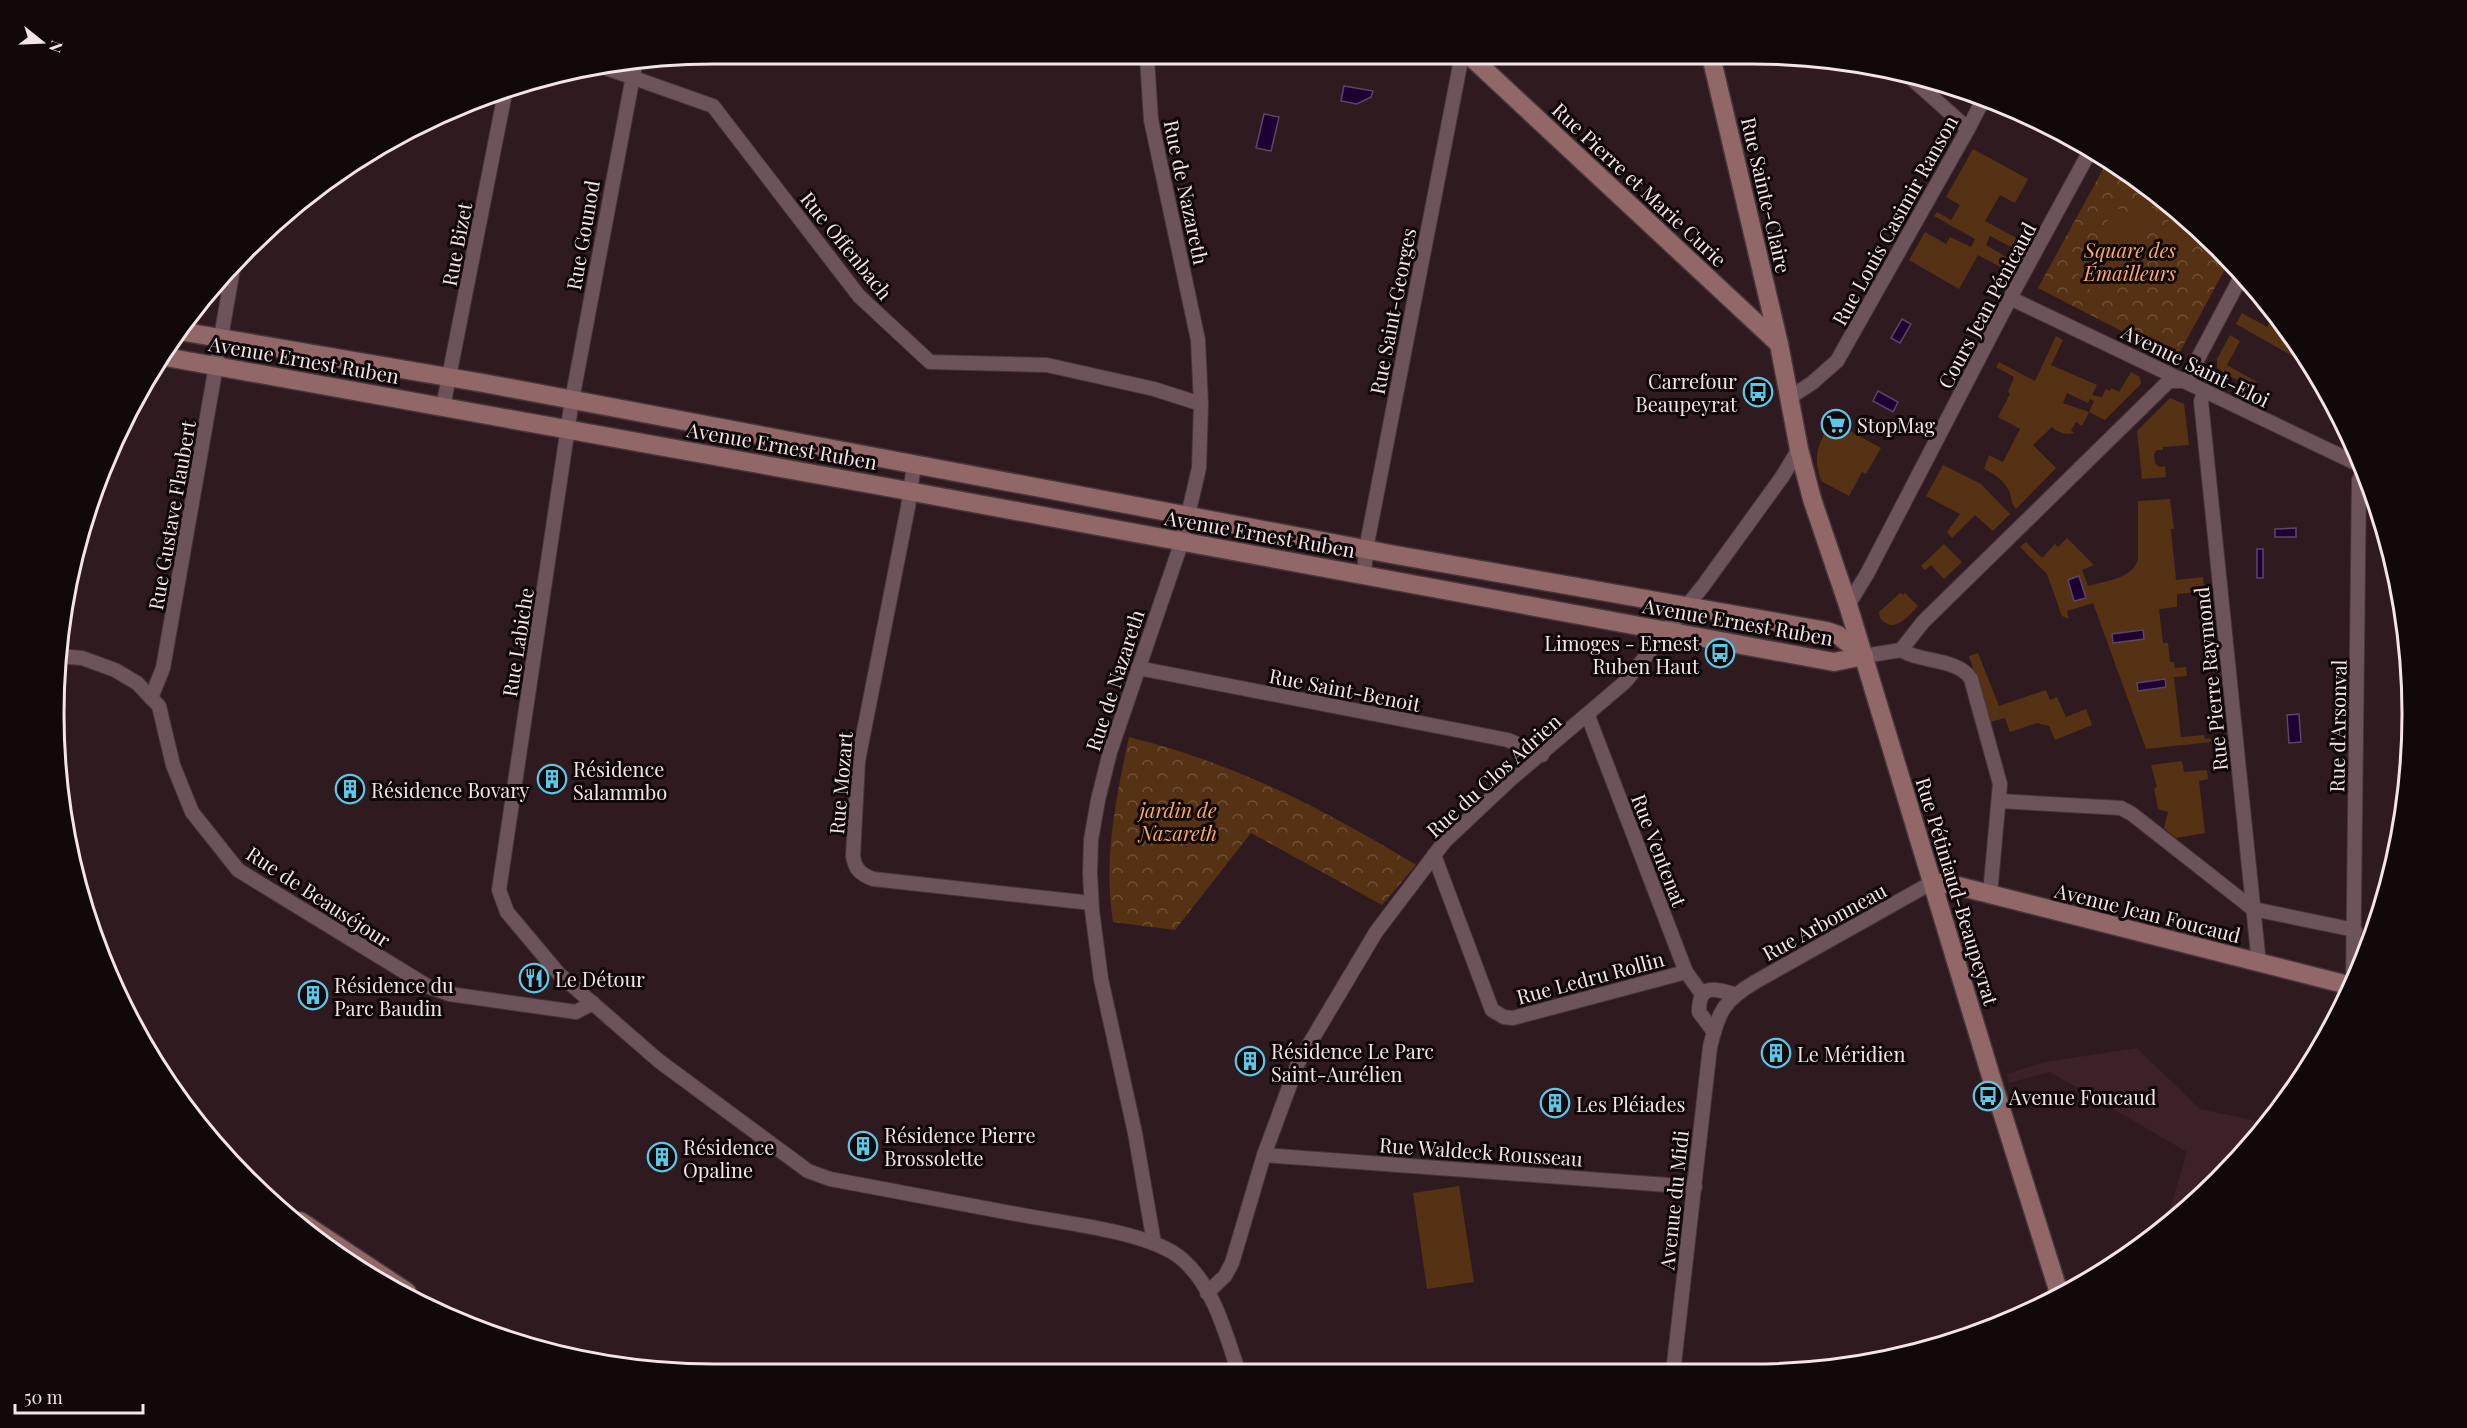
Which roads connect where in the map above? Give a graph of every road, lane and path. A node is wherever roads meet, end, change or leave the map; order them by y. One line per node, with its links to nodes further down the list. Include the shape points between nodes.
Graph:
1 (1147, 64): 26 (street, Rue de Nazareth, via 1151,120 1198,340)
2 (1460, 64): 36 (street, Rue Saint-Georges)
3 (1478, 64): 18 (street, Rue Pierre et Marie Curie)
4 (1713, 64): 18 (street, Rue Sainte-Claire)
5 (634, 69): 7 (street, Rue Gounod)
6 (617, 72): 7 (street, Rue Offenbach)
7 (633, 78): 25 (street, Rue Gounod); 26 (street, Rue Offenbach, via 713,106 859,296 930,362 1047,365 1154,389)
8 (1921, 87): 11 (street)
9 (504, 99): 21 (street, Rue Bizet)
10 (1980, 106): 11 (street, Rue Louis Casimir Ranson)
11 (1968, 129): 24 (street, Rue Louis Casimir Ranson, via 1837,361)
12 (2087, 157): 15 (street, Cours Jean Pénicaud)
13 (231, 281): 17 (street, Rue Gustave Flaubert)
14 (2238, 283): 22 (street)
15 (2010, 298): 22 (street, Avenue Saint-Eloi); 38 (street, Cours Jean Pénicaud)
16 (189, 333): 17 (street, Avenue Ernest Ruben)
17 (221, 338): 20 (street, Rue Gustave Flaubert); 21 (street, Avenue Ernest Ruben)
18 (1779, 345): 24 (street)
19 (171, 358): 20 (street, Avenue Ernest Ruben)
20 (217, 368): 27 (street, Avenue Ernest Ruben); 45 (street, Rue Gustave Flaubert, via 163,668)
21 (450, 377): 25 (street, Avenue Ernest Ruben); 27 (street, Rue Bizet)
22 (2186, 381): 23 (street, Avenue Saint-Eloi); 41 (street, via 2169,381 1923,622)
23 (2205, 391): 30 (street, Avenue Saint-Eloi); 53 (street, Rue Pierre Raymond, via 2200,401)
24 (1789, 398): 29 (street)
25 (572, 400): 28 (street, Rue Labiche); 31 (street, Avenue Ernest Ruben)
26 (1201, 404): 34 (street, Rue de Nazareth, via 1199,468)
27 (443, 407): 28 (street, Avenue Ernest Ruben)
28 (568, 430): 33 (street, Avenue Ernest Ruben); 61 (street, Rue Labiche, via 499,890 507,912 559,974)
29 (1799, 449): 38 (street, Rue Pétiniaud-Beaupeyrat); 39 (street, Rue du Clos Adrien)
30 (2351, 461)
31 (914, 465): 33 (street, Rue Mozart); 34 (street, Avenue Ernest Ruben)
32 (2359, 481): 54 (street, Rue d'Arsonval)
33 (911, 491): 35 (street, Avenue Ernest Ruben); 52 (street, Rue Mozart, via 858,761 855,867 873,879)
34 (1187, 516): 35 (street, Rue de Nazareth); 36 (street, Avenue Ernest Ruben)
35 (1182, 541): 37 (street, Avenue Ernest Ruben); 44 (street, Rue de Nazareth)
36 (1366, 549): 37 (street, Rue Saint-Georges); 39 (street, Avenue Ernest Ruben)
37 (1364, 575): 40 (street, Avenue Ernest Ruben)
38 (1848, 605): 42 (street, Rue Pétiniaud-Beaupeyrat)
39 (1685, 607): 40 (street, Rue du Clos Adrien); 42 (street, Avenue Ernest Ruben, via 1827,631)
40 (1667, 631): 42 (street, Avenue Ernest Ruben, via 1834,662); 46 (street, Rue du Clos Adrien, via 1625,682)
41 (1901, 650): 42 (street); 48 (street, via 1910,656 1962,669 1968,675 2000,784)
42 (1864, 656): 50 (street, Rue Pétiniaud-Beaupeyrat)
43 (67, 657): 45 (street, Rue de Beauséjour, via 115,670 137,683)
44 (1138, 668): 47 (street, Rue Saint-Benoit, via 1508,740); 52 (street, Rue de Nazareth, via 1098,800 1091,840)
45 (151, 698): 61 (street, Rue de Beauséjour, via 159,706 173,765 192,812 238,870 429,987 449,994 576,1012)
46 (1588, 716): 47 (street, Rue du Clos Adrien); 57 (street, Rue Ventenat)
47 (1542, 755): 49 (street, Rue du Clos Adrien, via 1511,779)
48 (1999, 801): 51 (street); 53 (street, via 2121,808)
49 (1434, 855): 57 (street, Rue Ledru Rollin, via 1492,1010 1504,1017 1513,1018); 63 (street, Rue du Clos Adrien, via 1376,932 1298,1063)
50 (1934, 882): 51 (street, Avenue Jean Foucaud); 60 (street, Rue Arbonneau); 66 (street, Rue Pétiniaud-Beaupeyrat)
51 (1990, 894): 56 (street, Avenue Jean Foucaud)
52 (1091, 903): 65 (street, Rue de Nazareth, via 1103,989 1135,1132)
53 (2253, 909): 54 (street); 56 (street, Rue Pierre Raymond)
54 (2355, 930): 55 (street, Rue d'Arsonval)
55 (2354, 961)
56 (2259, 963): 58 (street, Avenue Jean Foucaud)
57 (1686, 972): 59 (street, Rue Ventenat)
58 (2344, 984)
59 (1702, 994): 60 (street, via 1715,988); 62 (street, via 1699,1012)
60 (1734, 994): 62 (street, Avenue du Midi, via 1722,1010)
61 (593, 1003): 65 (street, via 659,1061 808,1171 830,1179)
62 (1714, 1032): 64 (street, Avenue du Midi)
63 (1264, 1155): 64 (street, Rue Waldeck Rousseau); 67 (street, Rue du Clos Adrien, via 1232,1263)
64 (1695, 1187): 69 (street, Avenue du Midi)
65 (1154, 1243): 67 (street, via 1196,1272)
66 (2057, 1287)
67 (1207, 1293): 68 (street, via 1221,1319)
68 (1236, 1364)
69 (1674, 1364)

